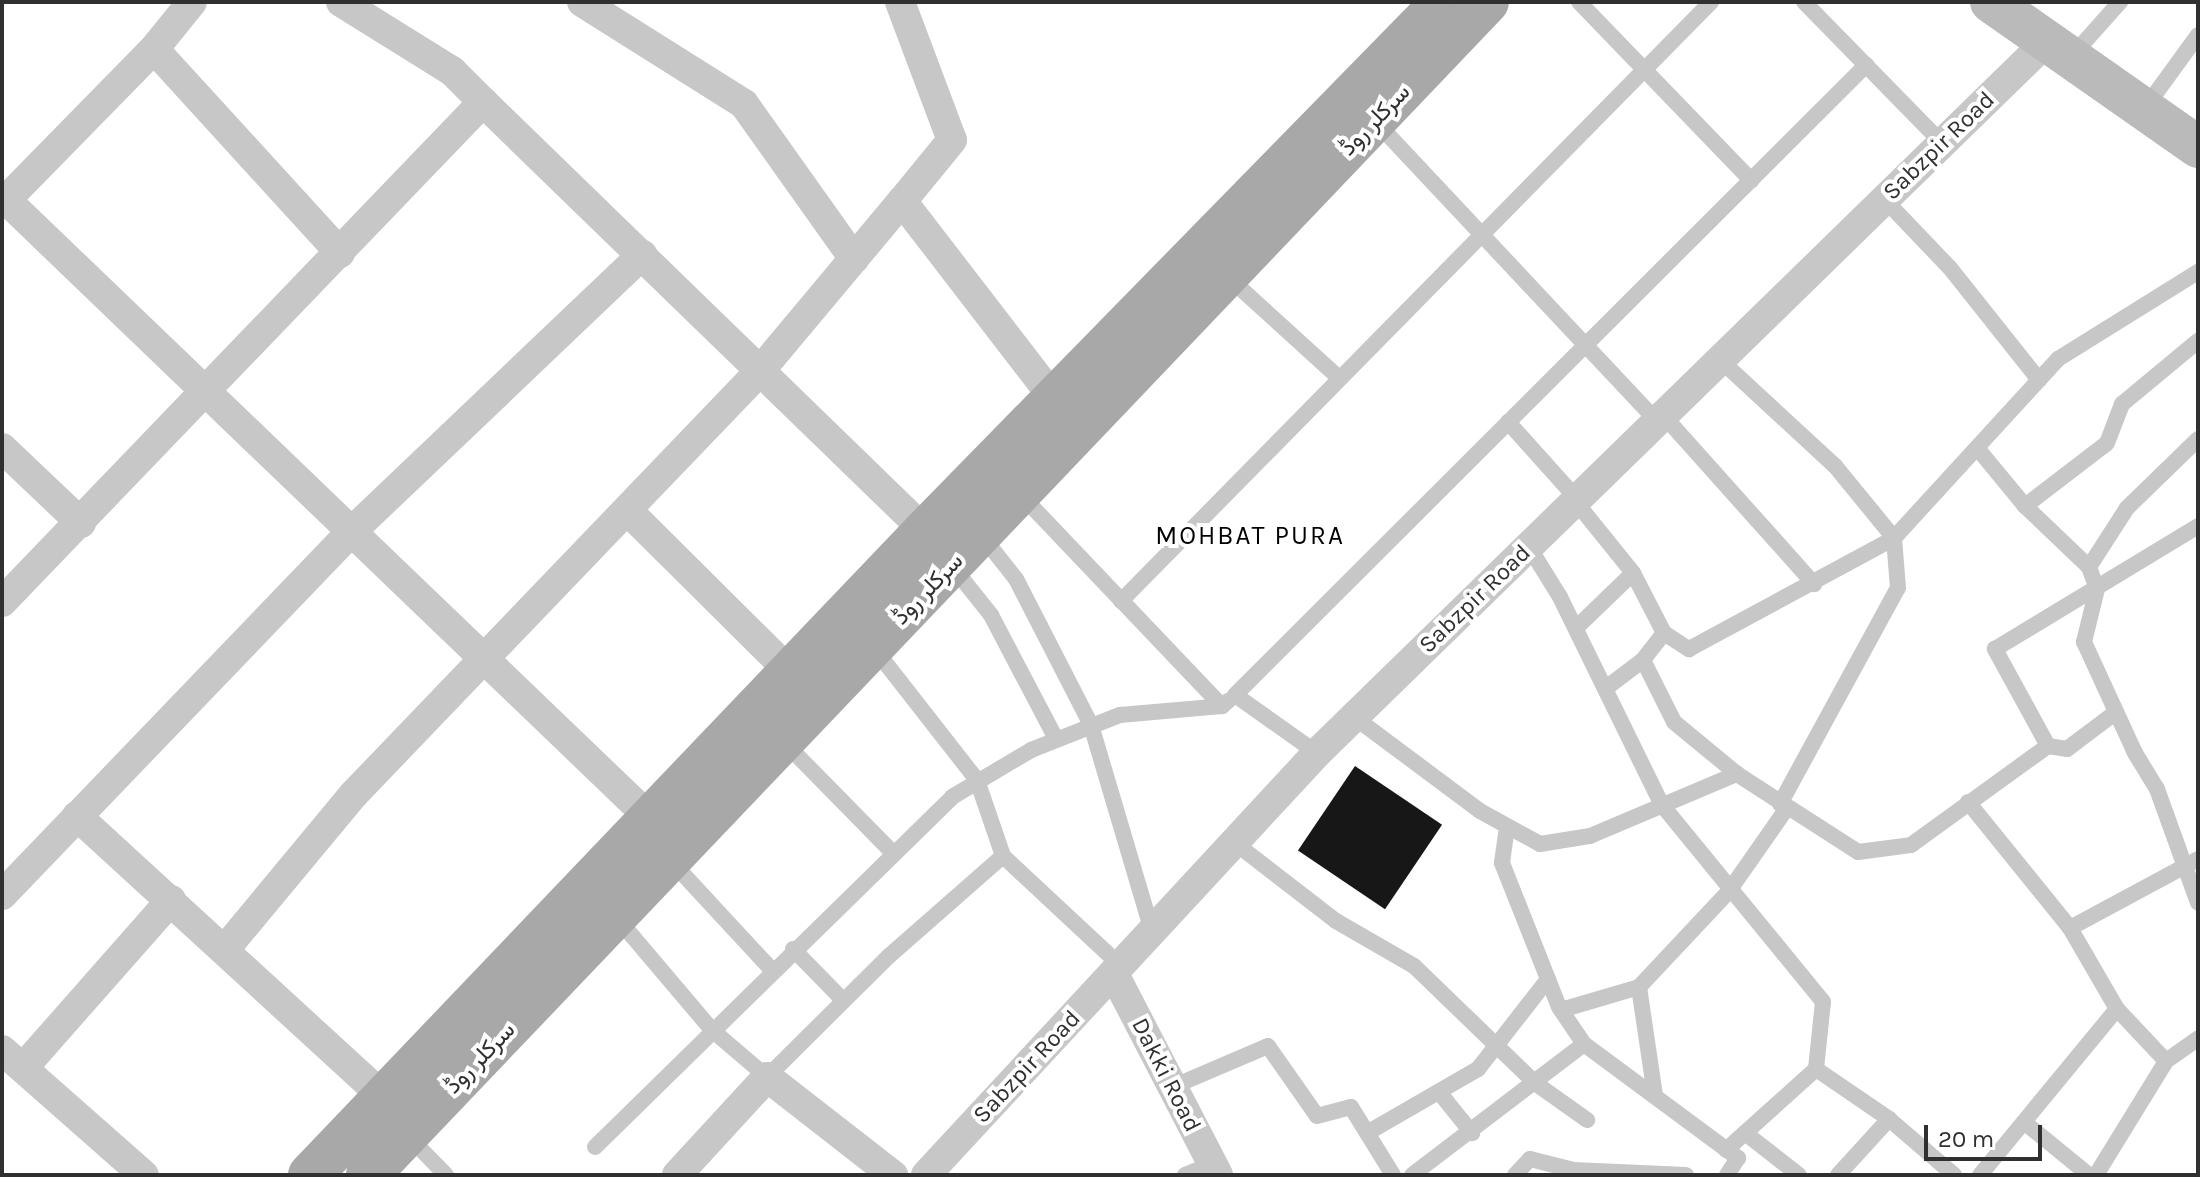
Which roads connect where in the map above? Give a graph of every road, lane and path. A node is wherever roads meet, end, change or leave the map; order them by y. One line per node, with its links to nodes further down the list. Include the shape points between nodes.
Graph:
1 (192, 2): 13 (street)
2 (341, 2): 17 (street, via 452,71)
3 (582, 2): 29 (street, via 744,104)
4 (900, 2): 25 (street, via 952,140)
5 (1487, 2): 11 (main road, سرکلر روڈ)
6 (1579, 2): 16 (lane)
7 (1711, 2): 16 (lane)
8 (1804, 2): 15 (lane)
9 (1991, 2): 14 (street)
10 (2120, 2): 14 (lane)
11 (1429, 18): 19 (main road, سرکلر روڈ); 39 (main road)
12 (2198, 35): 18 (lane)
13 (154, 49): 24 (street); 27 (street)
14 (2058, 50): 18 (street); 20 (street, Sabzpir Road)
15 (1866, 65): 20 (lane); 22 (lane)
16 (1643, 70): 22 (lane); 26 (lane)
17 (483, 102): 27 (street); 28 (street)
18 (2145, 109): 21 (street)
19 (1375, 120): 26 (lane); 31 (main road, سرکلر روڈ)
20 (1942, 143): 23 (street, Sabzpir Road)
21 (2198, 147)
22 (1751, 180): 33 (lane)
23 (1884, 199): 34 (street, Sabzpir Road); 37 (lane, via 1950,268)
24 (3, 200): 38 (street)
25 (902, 201): 29 (street); 39 (street)
26 (1481, 234): 33 (lane); 36 (lane)
27 (340, 253): 38 (street)
28 (642, 255): 35 (street); 51 (street)
29 (854, 259): 35 (street)
30 (2198, 272): 37 (lane, via 2058,359)
31 (1227, 275): 36 (lane); 39 (main road, سرکلر روڈ)
32 (2198, 341): 47 (lane, via 2122,404 2107,443)
33 (1587, 344): 40 (lane); 41 (lane)
34 (1720, 360): 40 (street, Sabzpir Road); 52 (lane, via 1835,466)
35 (759, 372): 48 (street); 53 (street)
36 (1339, 378): 59 (lane)
37 (2039, 380): 44 (lane)
38 (203, 395): 49 (street); 51 (street)
39 (1067, 416): 45 (main road, سرکلر روڈ); 53 (main road)
40 (1660, 418): 46 (street, Sabzpir Road); 57 (lane)
41 (1508, 422): 46 (lane); 68 (lane)
42 (2198, 439): 55 (lane, via 2127,508)
43 (2, 448): 49 (street)
44 (1978, 449): 47 (lane); 52 (lane)
45 (1019, 493): 53 (main road, سرکلر روڈ); 59 (lane)
46 (1576, 500): 54 (street, Sabzpir Road); 56 (lane)
47 (2025, 506): 55 (lane)
48 (627, 510): 64 (street); 66 (street)
49 (81, 523): 60 (street)
50 (2198, 526): 58 (lane)
51 (349, 534): 64 (street); 82 (street)
52 (1894, 538): 57 (lane); 81 (lane, via 1898,588)
53 (952, 543): 63 (main road, سرکلر روڈ); 66 (main road); 72 (lane, via 1016,579); 73 (lane)
54 (1529, 547): 61 (lane); 71 (street, Sabzpir Road)
55 (2089, 567): 58 (lane)
56 (1633, 573): 61 (lane); 62 (lane)
57 (1814, 584): 62 (lane, via 1689,649)
58 (2097, 589): 70 (lane, via 2084,642); 75 (lane, via 1995,649)
59 (1121, 601): 69 (lane)
60 (2, 602)
61 (1576, 628): 67 (lane)
62 (1664, 633): 65 (lane)
63 (873, 647): 74 (main road, سرکلر روڈ); 78 (lane)
64 (483, 660): 84 (street); 96 (street, via 354,794)
65 (1643, 660): 67 (lane); 77 (lane, via 1674,722)
66 (792, 674): 84 (main road)
67 (1606, 688): 80 (lane)
68 (1235, 695): 69 (lane); 76 (lane)
69 (1222, 706): 72 (lane, via 1120,715)
70 (2115, 713): 75 (lane, via 2067,749); 88 (lane)
71 (1354, 717): 76 (street, Sabzpir Road); 83 (lane)
72 (1091, 725): 73 (lane); 95 (lane)
73 (1056, 739): 78 (lane)
74 (783, 741): 84 (main road, سرکلر روڈ); 86 (lane)
75 (2048, 746): 79 (lane)
76 (1317, 753): 85 (street, Sabzpir Road)
77 (1737, 774): 80 (lane); 81 (lane)
78 (977, 780): 86 (lane); 87 (lane)
79 (1968, 802): 81 (lane, via 1911,845 1887,852 1858,852); 94 (lane)
80 (1662, 805): 83 (lane, via 1590,836 1540,844); 89 (lane)
81 (1784, 806): 89 (lane)
82 (77, 816): 90 (street); 91 (street)
83 (1507, 827): 100 (lane, via 1502,863)
84 (668, 843): 93 (main road, سرکلر روڈ); 98 (lane); 117 (main road)
85 (1235, 843): 95 (street, Sabzpir Road); 108 (lane, via 1336,921 1414,966)
86 (891, 851): 97 (lane)
87 (1003, 856): 99 (lane); 102 (lane)
88 (2193, 863): 92 (lane); 94 (lane)
89 (1729, 891): 101 (lane); 111 (lane, via 1823,1002)
90 (2, 895)
91 (171, 900): 96 (street); 109 (street)
92 (2198, 903)
93 (616, 917): 105 (lane); 124 (main road, سرکلر روڈ)
94 (2070, 928): 103 (lane)
95 (1152, 931): 99 (street, Sabzpir Road)
96 (226, 948): 117 (street)
97 (793, 949): 98 (lane); 102 (lane)
98 (772, 970): 105 (lane)
99 (1117, 970): 114 (street, Dakki Road); 134 (street, Sabzpir Road)
100 (1548, 979): 104 (lane); 108 (lane)
101 (1639, 987): 104 (lane); 116 (lane)
102 (843, 1000): 112 (lane)
103 (2117, 1009): 110 (lane); 120 (lane)
104 (1561, 1010): 107 (lane)
105 (712, 1030): 112 (lane); 125 (lane)
106 (2198, 1039): 110 (lane)
107 (1584, 1044): 113 (lane); 116 (lane)
108 (1497, 1045): 113 (lane); 115 (lane, via 1478,1069)
109 (12, 1059): 128 (street)
110 (2166, 1061): 145 (lane)
111 (1816, 1069): 118 (lane); 123 (lane)
112 (767, 1077): 132 (street); 133 (street)
113 (1535, 1083): 119 (lane); 122 (lane)
114 (1172, 1087): 121 (lane, via 1268,1046 1317,1116 1351,1107); 127 (street, Dakki Road)
115 (1439, 1092): 121 (lane); 122 (lane)
116 (1655, 1096): 126 (lane)
117 (385, 1098): 129 (main road)
118 (1889, 1119): 141 (lane); 142 (lane)
119 (1587, 1120)
120 (2024, 1122): 143 (lane); 144 (lane)
121 (1367, 1133): 135 (lane)
122 (1472, 1133): 136 (lane)
123 (1745, 1133): 126 (lane); 140 (lane)
124 (406, 1135): 130 (main road, سرکلر روڈ); 131 (lane)
125 (595, 1147)
126 (1726, 1150): 139 (lane, via 1738,1158)
127 (1205, 1171)
128 (144, 1175)
129 (310, 1175)
130 (368, 1175)
131 (446, 1175)
132 (677, 1175)
133 (893, 1175)
134 (926, 1175)
135 (1393, 1175)
136 (1412, 1175)
137 (1515, 1175): 138 (lane, via 1530,1159 1573,1170)
138 (1686, 1175)
139 (1727, 1175)
140 (1799, 1175)
141 (1838, 1175)
142 (1954, 1175)
143 (1980, 1175)
144 (2089, 1175)
145 (2096, 1175)

